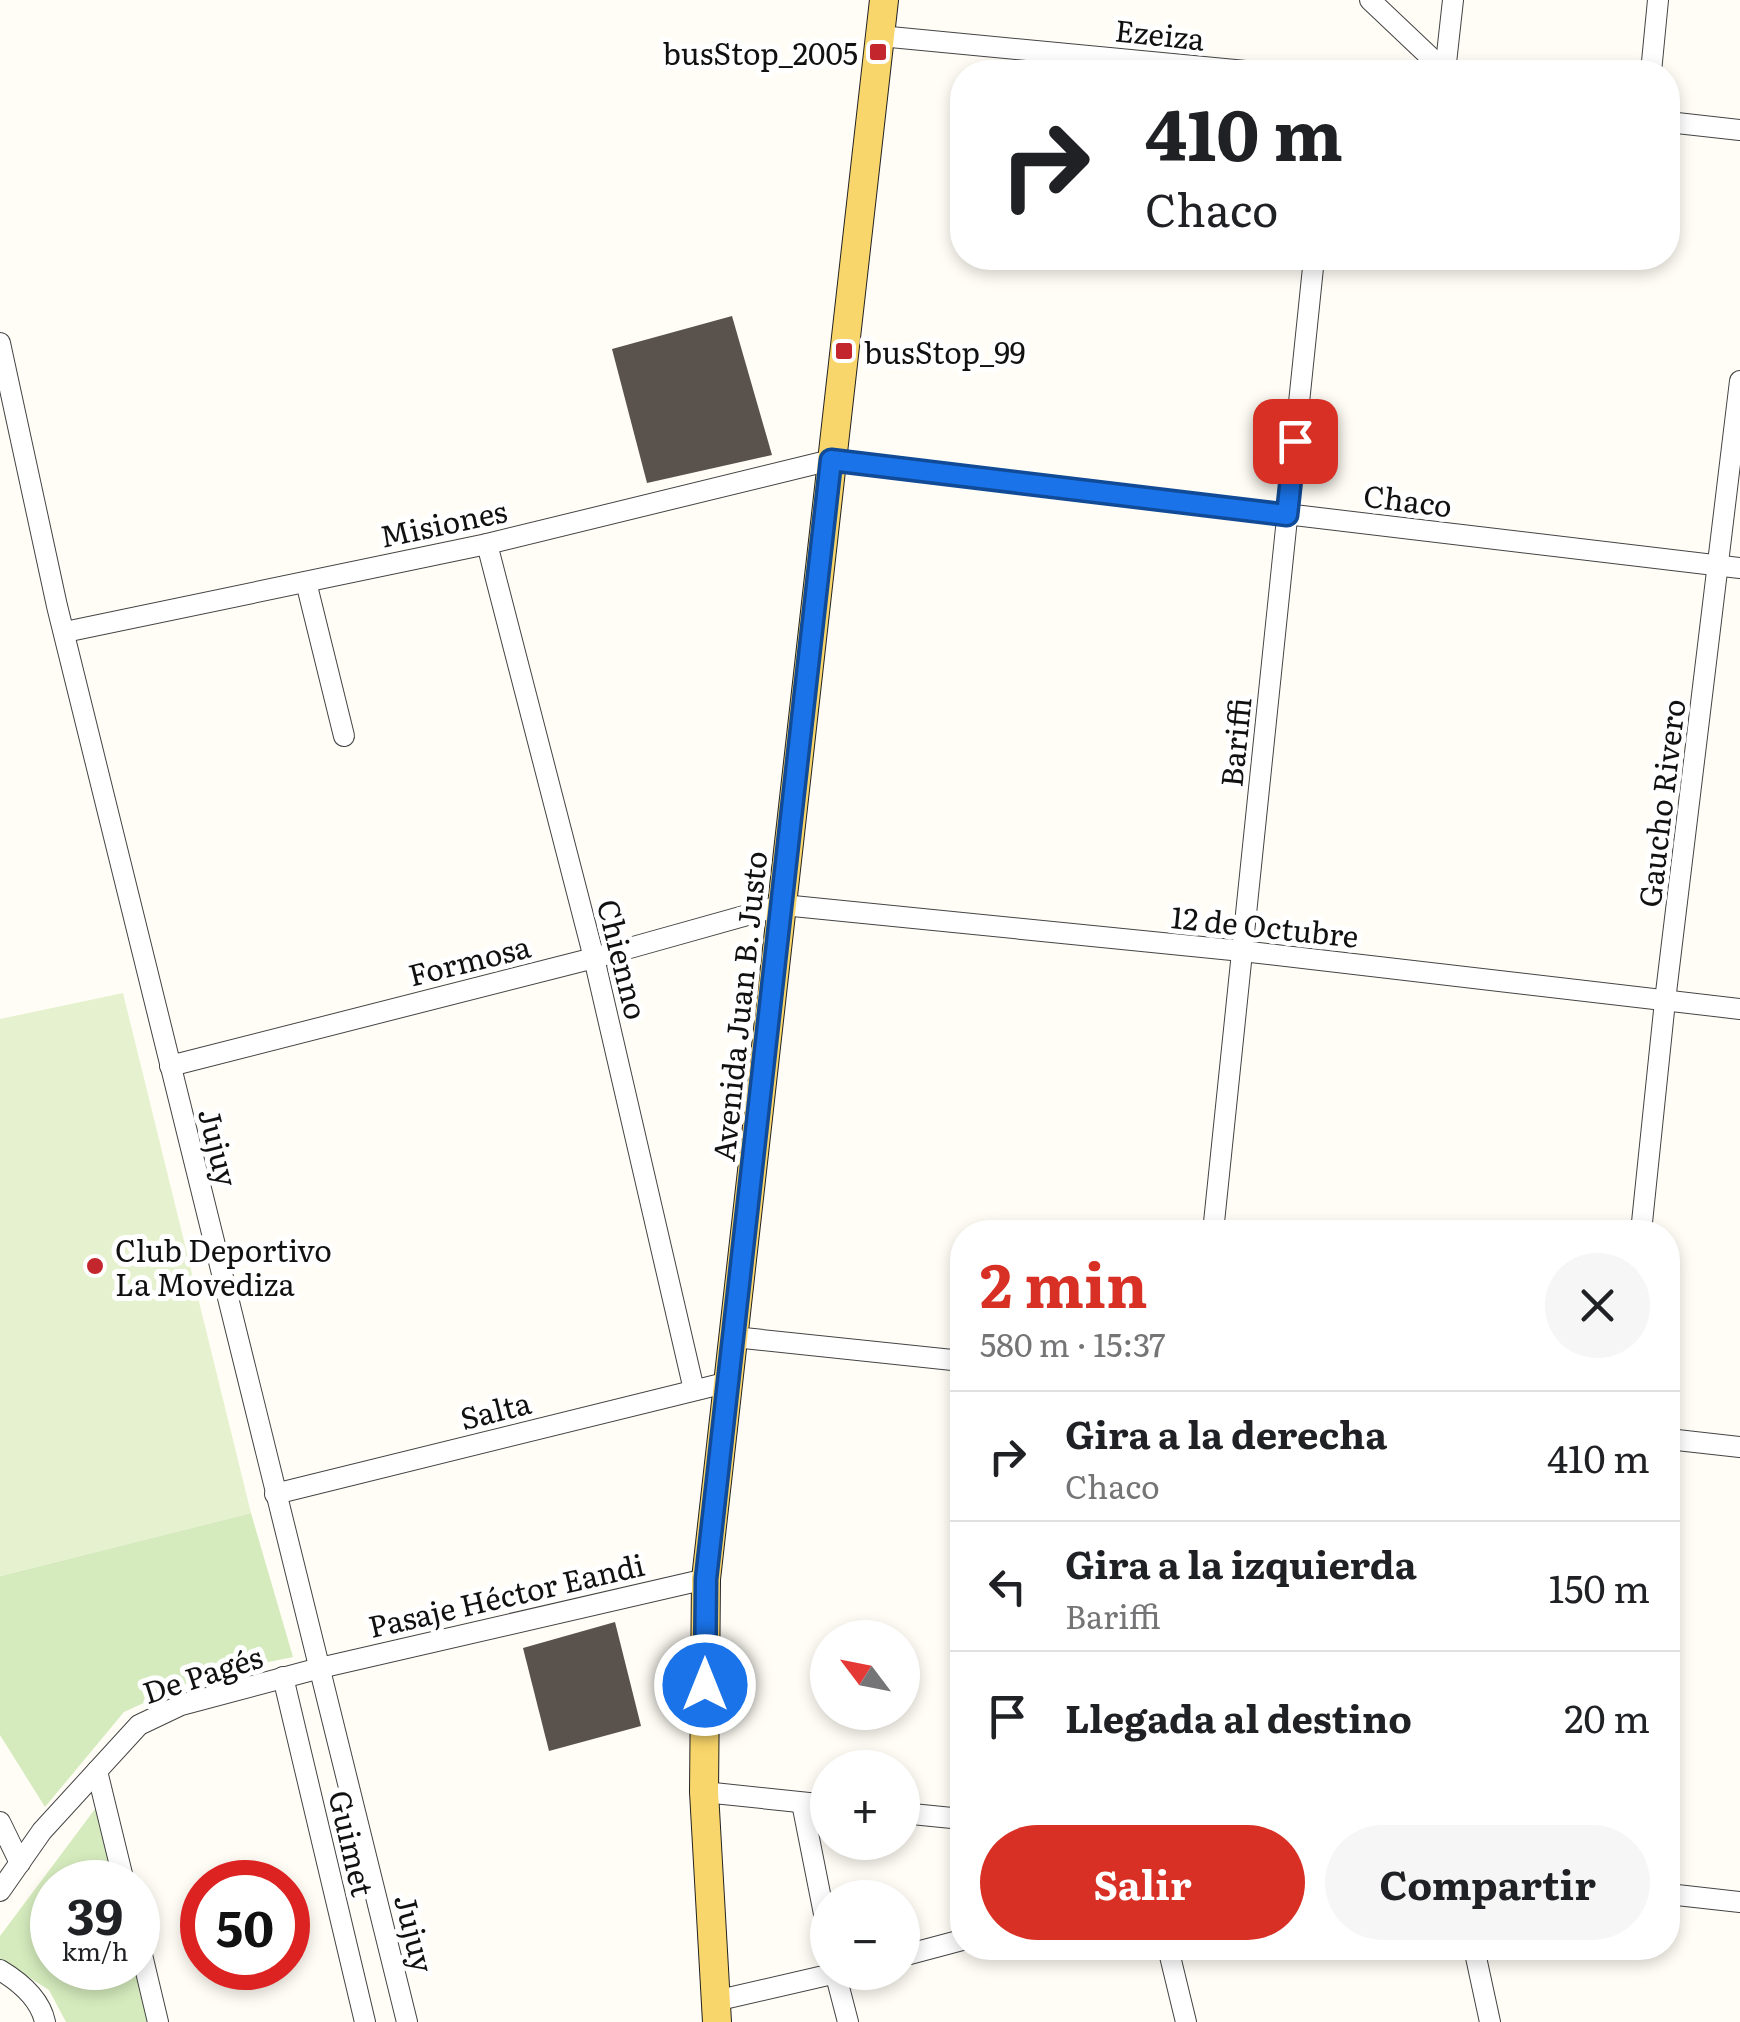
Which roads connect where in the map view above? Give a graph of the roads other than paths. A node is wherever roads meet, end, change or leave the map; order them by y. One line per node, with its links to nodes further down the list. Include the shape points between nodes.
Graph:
1 (884, 0): 5 (main road, Avenida Juan B. Justo)
2 (1370, 0): 7 (street)
3 (1453, 0): 8 (street)
4 (1658, 0): 9 (street)
5 (880, 36): 6 (street, Ezeiza); 15 (main road, Avenida Juan B. Justo)
6 (1131, 60)
7 (1433, 60)
8 (1447, 60)
9 (1652, 60)
10 (1680, 123): 11 (street)
11 (1740, 130)
12 (1313, 270): 16 (street, Bariffi)
13 (0, 343): 20 (street, Jujuy)
14 (1740, 381): 18 (street, Gaucho Rivero)
15 (831, 460): 16 (street, Chaco); 17 (street, Misiones); 22 (main road, Avenida Juan B. Justo)
16 (1287, 515): 18 (street, Chaco); 23 (street, Bariffi)
17 (488, 544): 19 (street, Misiones); 24 (street, Chienno)
18 (1730, 567): 25 (street, Gaucho Rivero)
19 (306, 582): 20 (street, Misiones); 21 (street)
20 (65, 632): 27 (street, Jujuy)
21 (344, 736)
22 (783, 905): 23 (street, 12 de Octubre); 24 (street, Formosa); 30 (main road, Avenida Juan B. Justo)
23 (1242, 951): 25 (street, 12 de Octubre); 28 (street, Bariffi)
24 (594, 958): 27 (street, Formosa); 33 (street, Chienno)
25 (1665, 1001): 26 (street, 12 de Octubre); 29 (street, Gaucho Rivero)
26 (1740, 1010)
27 (170, 1066): 36 (street, Jujuy)
28 (1214, 1220)
29 (1642, 1220)
30 (734, 1336): 31 (street); 32 (main road, Avenida Juan B. Justo)
31 (950, 1360)
32 (729, 1382): 33 (street, Salta); 37 (main road, Avenida Juan B. Justo)
33 (694, 1390): 36 (street, Salta)
34 (1680, 1440): 35 (street)
35 (1740, 1447)
36 (275, 1494): 38 (street, Jujuy)
37 (706, 1579): 38 (street, Pasaje Héctor Eandi); 41 (main road, Avenida Juan B. Justo)
38 (320, 1668): 39 (street, De Pagés); 65 (street, Jujuy)
39 (283, 1678): 40 (street, De Pagés, via 181,1705 139,1724); 64 (street, Guimet)
40 (97, 1771): 47 (street); 48 (street, De Pagés)
41 (704, 1792): 42 (street); 61 (main road, Avenida Juan B. Justo)
42 (802, 1803): 43 (street); 49 (street)
43 (810, 1804)
44 (920, 1814): 45 (street)
45 (950, 1817)
46 (0, 1822): 48 (street)
47 (119, 1860)
48 (20, 1863): 50 (street, De Pagés)
49 (817, 1880)
50 (0, 1891)
51 (1680, 1895): 52 (street)
52 (1740, 1902)
53 (950, 1943): 54 (street)
54 (920, 1951)
55 (1171, 1960): 67 (street)
56 (1477, 1960): 68 (street)
57 (0, 1970): 62 (street, via 21,1982)
58 (810, 1981): 61 (street)
59 (150, 1990): 63 (street)
60 (841, 1990): 66 (street)
61 (716, 2011)
62 (45, 2022)
63 (158, 2022)
64 (364, 2022)
65 (407, 2022)
66 (848, 2022)
67 (1186, 2022)
68 (1490, 2022)

